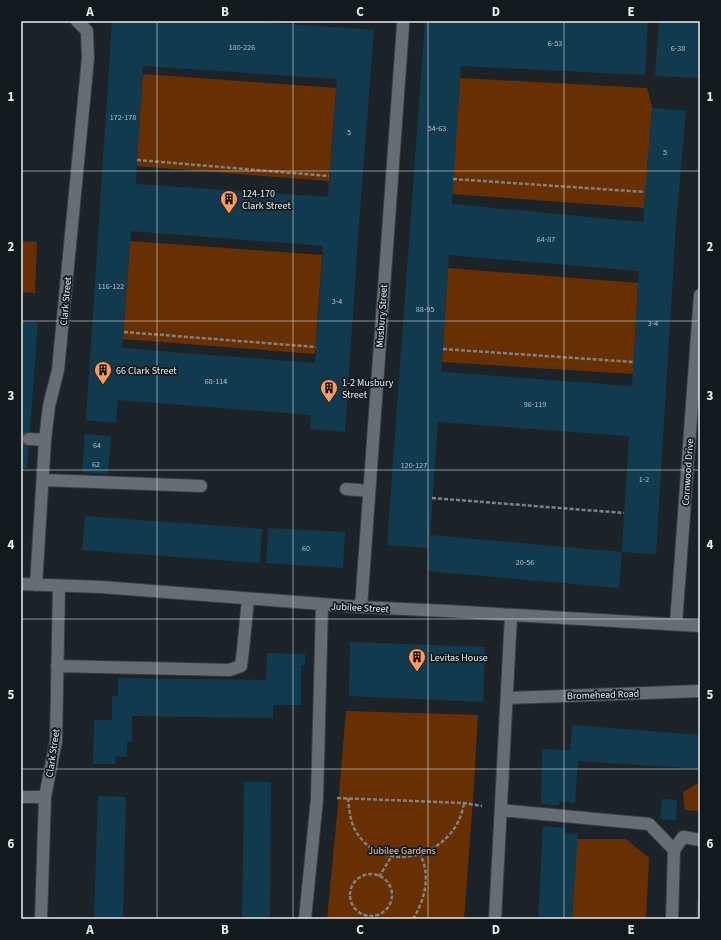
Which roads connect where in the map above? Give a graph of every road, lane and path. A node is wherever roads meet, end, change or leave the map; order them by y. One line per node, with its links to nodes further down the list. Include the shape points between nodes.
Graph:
1 (77, 21): 13 (street, Clark Street, via 87,32 88,58 58,370 49,406)
2 (403, 25): 17 (street, Musbury Street)
3 (137, 160): 4 (path)
4 (329, 176)
5 (453, 179): 6 (path)
6 (645, 192)
7 (700, 295): 27 (street, Cornwood Drive)
8 (124, 332): 9 (path)
9 (316, 347)
10 (443, 349): 11 (path)
11 (634, 362)
12 (29, 439): 13 (street)
13 (45, 440): 14 (street, Clark Street)
14 (43, 480): 15 (street); 21 (street, Clark Street)
15 (201, 486)
16 (346, 489): 17 (street)
17 (369, 491): 25 (street, Musbury Street)
18 (432, 498): 19 (path)
19 (624, 513)
20 (21, 584): 21 (street, Jubilee Street)
21 (36, 585): 22 (street, Jubilee Street)
22 (59, 586): 23 (street, Jubilee Street); 29 (street, Clark Street)
23 (248, 599): 24 (street, Jubilee Street); 29 (street, via 241,666 229,670)
24 (322, 605): 25 (street, Jubilee Street); 45 (street, via 317,798)
25 (361, 607): 26 (street, Jubilee Street)
26 (511, 616): 27 (street, Jubilee Street); 31 (street)
27 (676, 624): 28 (street, Jubilee Street)
28 (700, 626)
29 (57, 666): 33 (street, Clark Street, via 56,741)
30 (700, 691): 31 (street, Bromehead Road)
31 (507, 698): 38 (street)
32 (21, 797): 33 (street)
33 (45, 797): 44 (street, Clark Street)
34 (339, 798): 35 (path)
35 (348, 798): 36 (path); 42 (path, via 354,827 362,840 370,848)
36 (464, 803): 37 (path); 41 (path, via 459,820 451,833 439,844)
37 (473, 804)
38 (501, 810): 40 (street, via 649,824); 47 (street)
39 (700, 840): 40 (street, via 683,838)
40 (674, 850): 48 (street)
41 (420, 854): 42 (path); 46 (path, via 425,866 425,890 422,903)
42 (391, 856): 43 (path)
43 (379, 877): 43 (path, via 389,886 391,894 387,907 383,912 369,916 356,911 350,900 352,887 366,875)
44 (42, 919)
45 (305, 919)
46 (413, 919)
47 (495, 919)
48 (672, 919)

